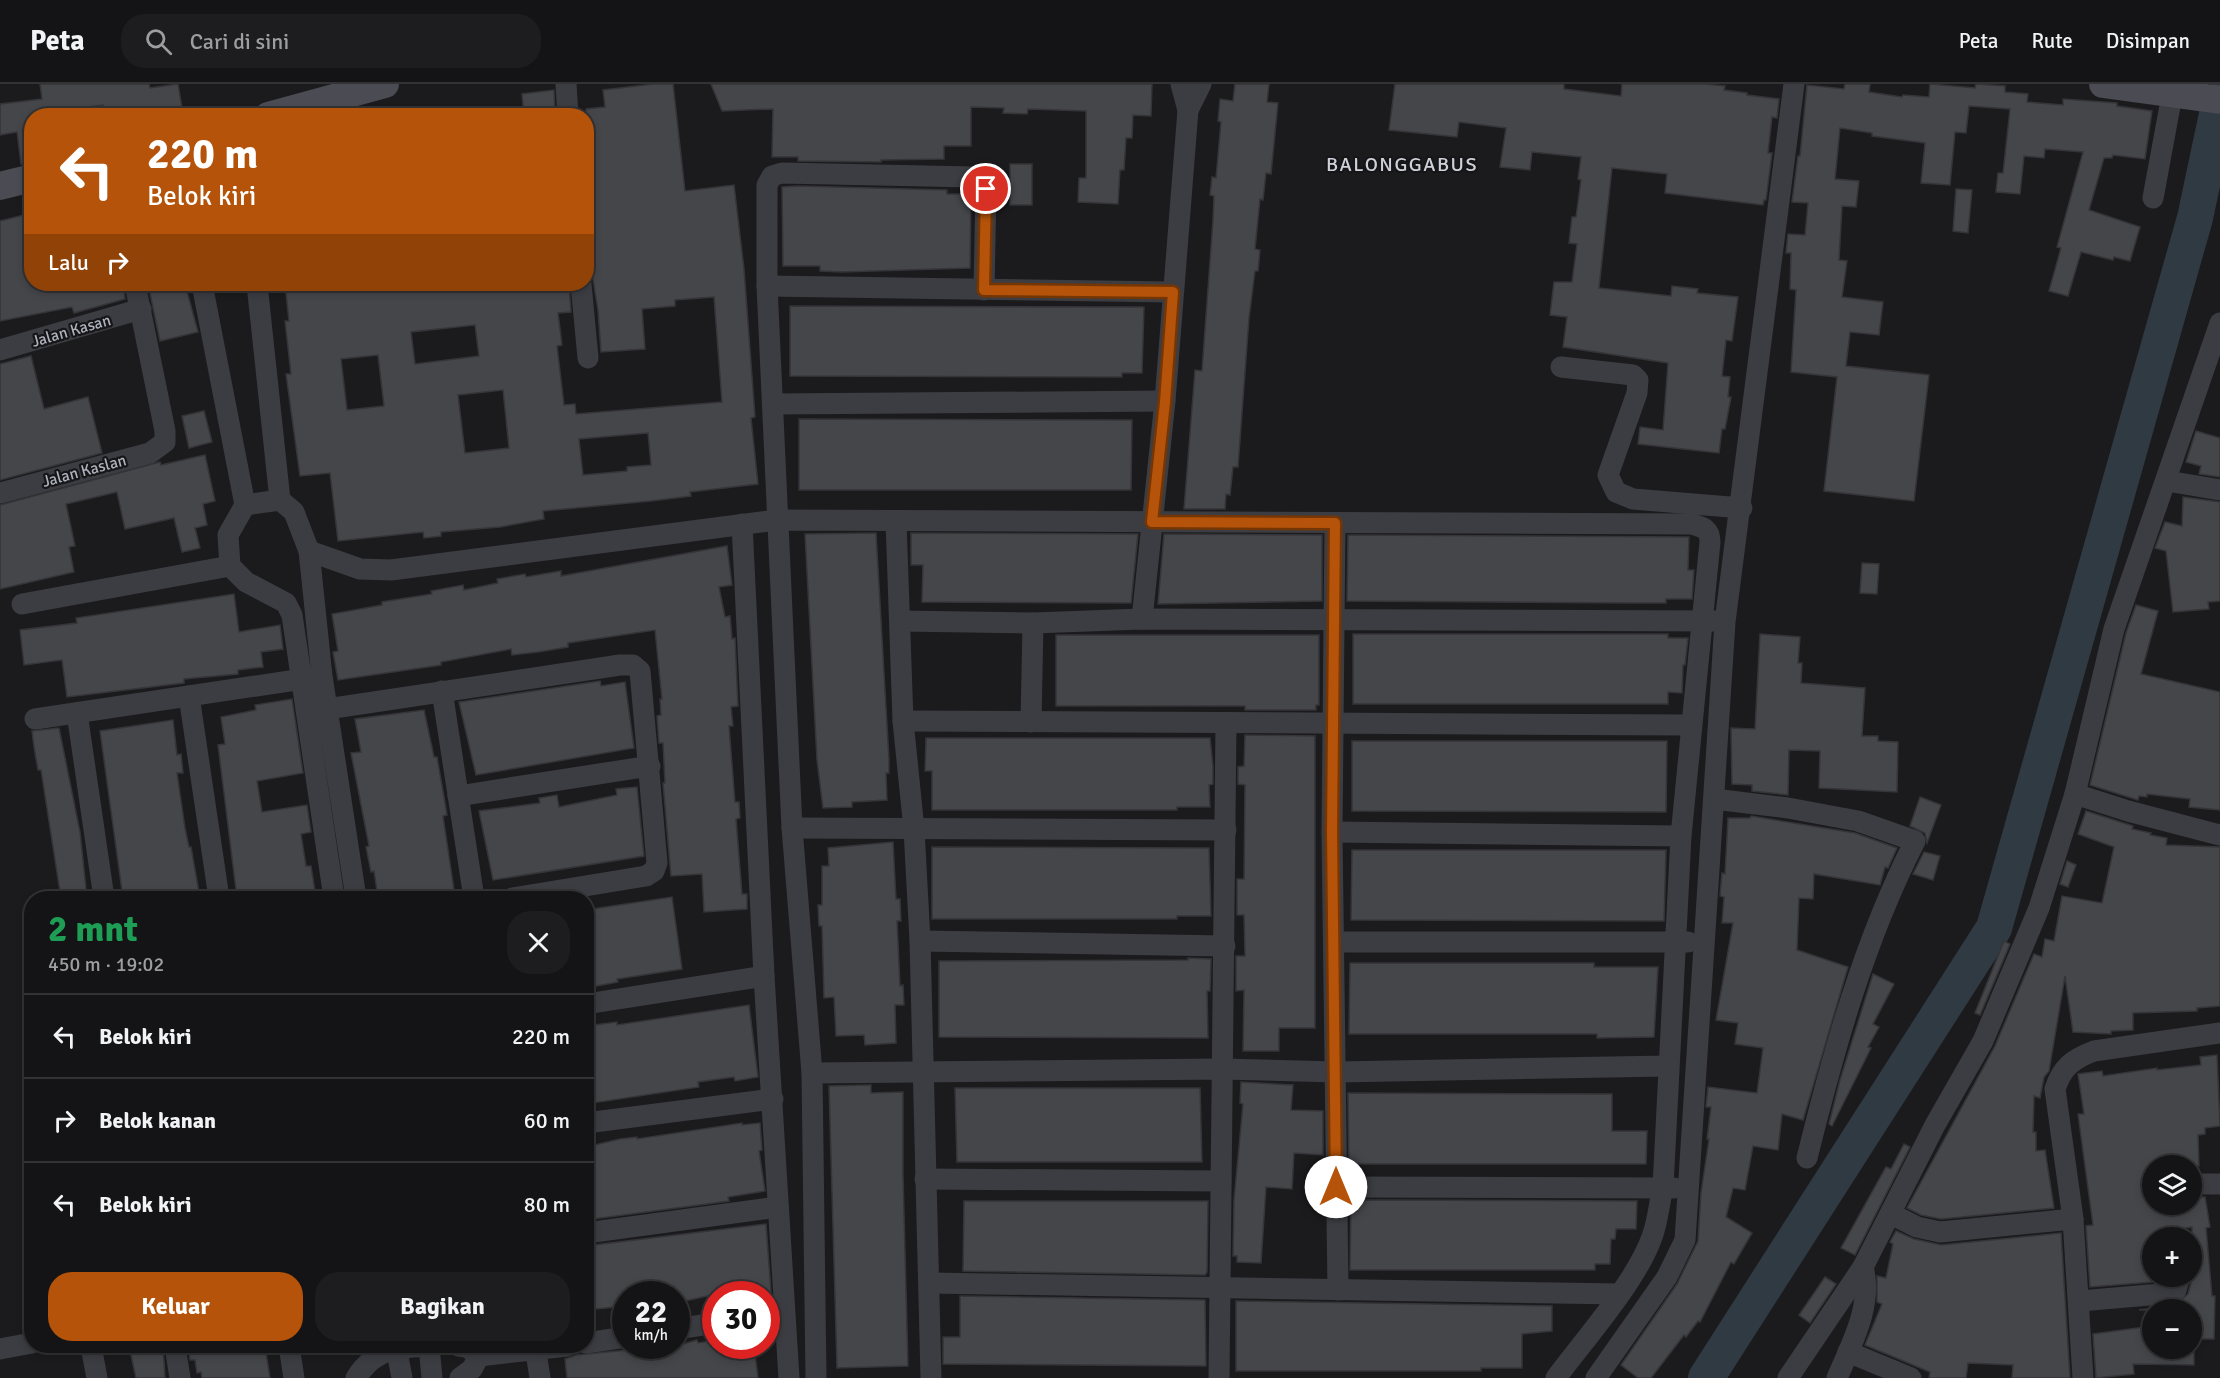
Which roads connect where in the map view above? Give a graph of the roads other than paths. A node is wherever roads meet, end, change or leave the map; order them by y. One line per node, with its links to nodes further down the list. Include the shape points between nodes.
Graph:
1 (386, 84): 9 (street)
2 (566, 84): 10 (street)
3 (1181, 84): 11 (street)
4 (1201, 84): 11 (street)
5 (1794, 84): 34 (street)
6 (2103, 84): 7 (street)
7 (2175, 90): 8 (street); 14 (street)
8 (2220, 100)
9 (298, 108)
10 (568, 108)
11 (1188, 110): 21 (street)
12 (24, 180): 13 (street)
13 (0, 186)
14 (2153, 198)
15 (767, 286): 16 (street); 16 (street, via 765,193 772,176 963,175 981,181 986,189); 28 (street)
16 (984, 290): 21 (street)
17 (137, 291): 22 (street)
18 (203, 291): 33 (street)
19 (259, 291): 32 (street)
20 (582, 291): 25 (street)
21 (1173, 292): 27 (street)
22 (141, 309): 24 (street, Jalan Kasan); 31 (street, Jalan Kaslan, via 165,442 150,453)
23 (2220, 323): 29 (street)
24 (0, 350)
25 (588, 358)
26 (1561, 367): 34 (street, via 1633,375 1638,380 1608,475 1616,492 1633,499)
27 (1165, 402): 28 (street); 37 (street)
28 (773, 404): 35 (street)
29 (2167, 481): 30 (street); 61 (street, via 2114,629)
30 (2220, 490)
31 (0, 493)
32 (280, 500): 33 (street); 40 (street, via 294,512)
33 (245, 505): 41 (street, via 228,536)
34 (1742, 508): 47 (street)
35 (777, 520): 36 (street); 39 (street); 64 (street)
36 (896, 521): 37 (street); 45 (street)
37 (1152, 522): 38 (street); 43 (street)
38 (1335, 523): 44 (street, via 1704,527 1710,542); 46 (street)
39 (742, 524): 40 (street, via 391,570 360,569); 81 (street)
40 (309, 551): 49 (street)
41 (230, 566): 42 (street); 49 (street, via 246,582 286,603)
42 (22, 604)
43 (1142, 619): 46 (street); 48 (street)
44 (1702, 620): 46 (street); 47 (street); 59 (street)
45 (900, 621): 48 (street); 55 (street)
46 (1334, 621): 57 (street)
47 (1725, 622): 63 (street)
48 (1033, 623): 56 (street)
49 (312, 678): 51 (street); 52 (street); 72 (street)
50 (442, 691): 52 (street); 60 (street, via 633,665 640,671 643,683); 62 (street)
51 (189, 696): 53 (street); 71 (street)
52 (327, 709): 73 (street)
53 (76, 713): 54 (street); 70 (street)
54 (35, 719)
55 (903, 721): 56 (street); 65 (street)
56 (1031, 722): 58 (street)
57 (1332, 723): 58 (street); 59 (street); 67 (street)
58 (1226, 724): 66 (street)
59 (1691, 724): 69 (street)
60 (650, 766): 62 (street); 75 (street, via 657,863 654,871 646,876)
61 (2075, 794): 68 (street); 100 (street, via 2039,908 1983,1041)
62 (458, 796): 74 (street)
63 (1714, 799): 76 (street); 91 (street, via 1858,821 1915,841 1896,878 1849,1001)
64 (792, 828): 65 (street); 88 (street)
65 (914, 829): 66 (street); 77 (street)
66 (1226, 830): 80 (street)
67 (1332, 832): 69 (street); 78 (street)
68 (2220, 835)
69 (1681, 836): 79 (street)
70 (103, 891)
71 (218, 891)
72 (333, 891)
73 (355, 891)
74 (473, 891)
75 (555, 891)
76 (1704, 940): 79 (street); 98 (street)
77 (920, 941): 80 (street); 86 (street)
78 (1335, 942): 79 (street); 87 (street)
79 (1674, 943): 84 (street)
80 (1226, 946): 85 (street)
81 (764, 976): 82 (street); 89 (street)
82 (594, 1003)
83 (2220, 1033): 101 (street, via 2094,1051 2074,1058 2060,1073 2055,1089)
84 (1668, 1066): 87 (street); 97 (street)
85 (1222, 1069): 86 (street); 87 (street); 93 (street)
86 (922, 1072): 88 (street); 92 (street)
87 (1337, 1072): 96 (street)
88 (812, 1073): 136 (street)
89 (773, 1099): 90 (street); 99 (street)
90 (594, 1122)
91 (1807, 1158)
92 (925, 1179): 93 (street); 105 (street)
93 (1221, 1181): 107 (street)
94 (2202, 1184): 95 (street)
95 (2220, 1184)
96 (1336, 1187): 97 (street); 108 (street)
97 (1663, 1187): 98 (street); 109 (street, via 1651,1240)
98 (1686, 1189): 140 (street, via 1685,1240 1680,1255)
99 (778, 1208): 102 (street); 104 (street)
100 (1891, 1214): 101 (street, via 1917,1227 1940,1232); 103 (street)
101 (2073, 1219): 110 (street)
102 (594, 1232)
103 (1863, 1267): 116 (street, via 1865,1300); 141 (street)
104 (776, 1281)
105 (930, 1283): 107 (street); 137 (street)
106 (2177, 1287): 110 (street, via 2172,1293)
107 (1220, 1288): 108 (street); 138 (street)
108 (1338, 1290): 109 (street)
109 (1620, 1294): 139 (street)
110 (2080, 1301): 144 (street)
111 (780, 1337): 135 (street)
112 (612, 1339): 113 (street)
113 (594, 1341)
114 (24, 1344): 115 (street)
115 (0, 1349)
116 (1848, 1352): 142 (street); 143 (street)
117 (92, 1353): 127 (street)
118 (176, 1353): 128 (street)
119 (290, 1353): 129 (street)
120 (385, 1353): 130 (street, via 366,1363)
121 (398, 1353): 131 (street)
122 (430, 1353): 132 (street)
123 (475, 1353): 126 (street)
124 (500, 1353): 126 (street)
125 (536, 1353): 134 (street)
126 (479, 1356): 133 (street, via 472,1369)
127 (97, 1378)
128 (180, 1378)
129 (294, 1378)
130 (356, 1378)
131 (402, 1378)
132 (432, 1378)
133 (460, 1378)
134 (540, 1378)
135 (789, 1378)
136 (816, 1378)
137 (931, 1378)
138 (1219, 1378)
139 (1556, 1378)
140 (1596, 1378)
141 (1788, 1378)
142 (1837, 1378)
143 (1911, 1378)
144 (2083, 1378)

